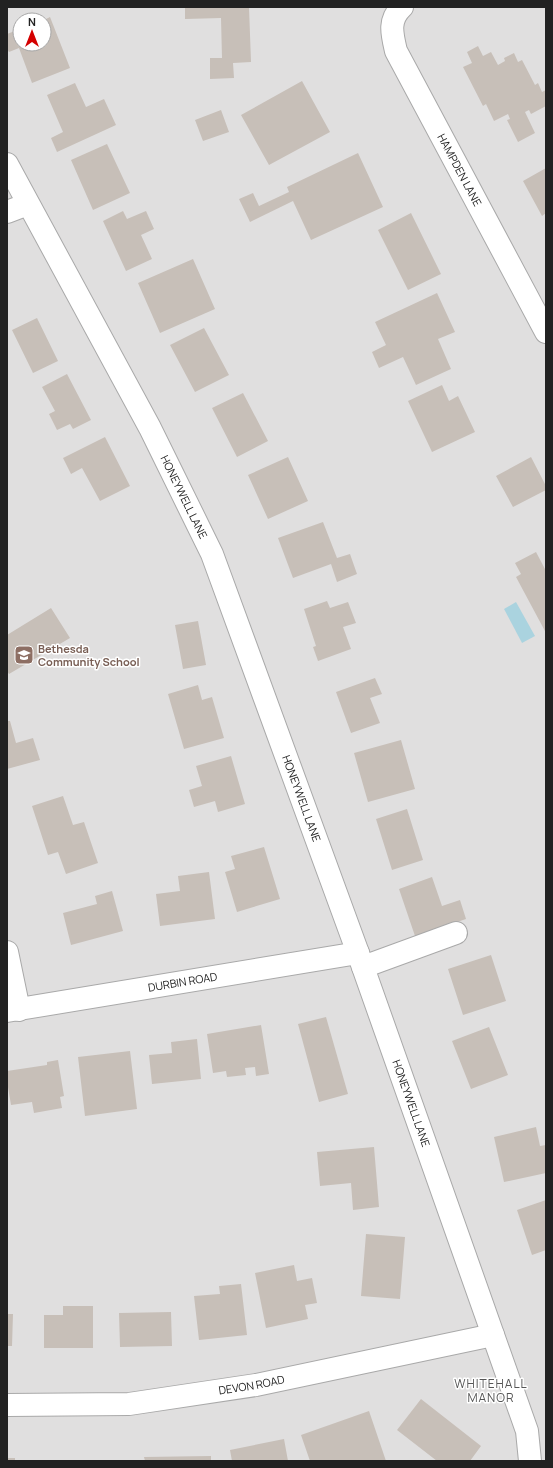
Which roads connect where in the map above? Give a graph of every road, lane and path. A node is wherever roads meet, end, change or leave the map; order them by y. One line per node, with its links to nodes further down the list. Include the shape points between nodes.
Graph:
1 (402, 7): 5 (street, HAMPDEN LANE, via 396,13 392,29 396,51)
2 (7, 164): 3 (street, HONEYWELL LANE)
3 (28, 204): 4 (street); 8 (street, HONEYWELL LANE, via 150,428 212,554)
4 (7, 212)
5 (546, 332)
6 (456, 934): 8 (street, DURBIN ROAD)
7 (7, 952): 9 (street)
8 (360, 960): 9 (street, DURBIN ROAD); 10 (street, HONEYWELL LANE)
9 (13, 1010)
10 (493, 1335): 11 (street, DEVON ROAD, via 256,1385 129,1404); 12 (street, HONEYWELL LANE, via 527,1431)
11 (7, 1405)
12 (530, 1461)

